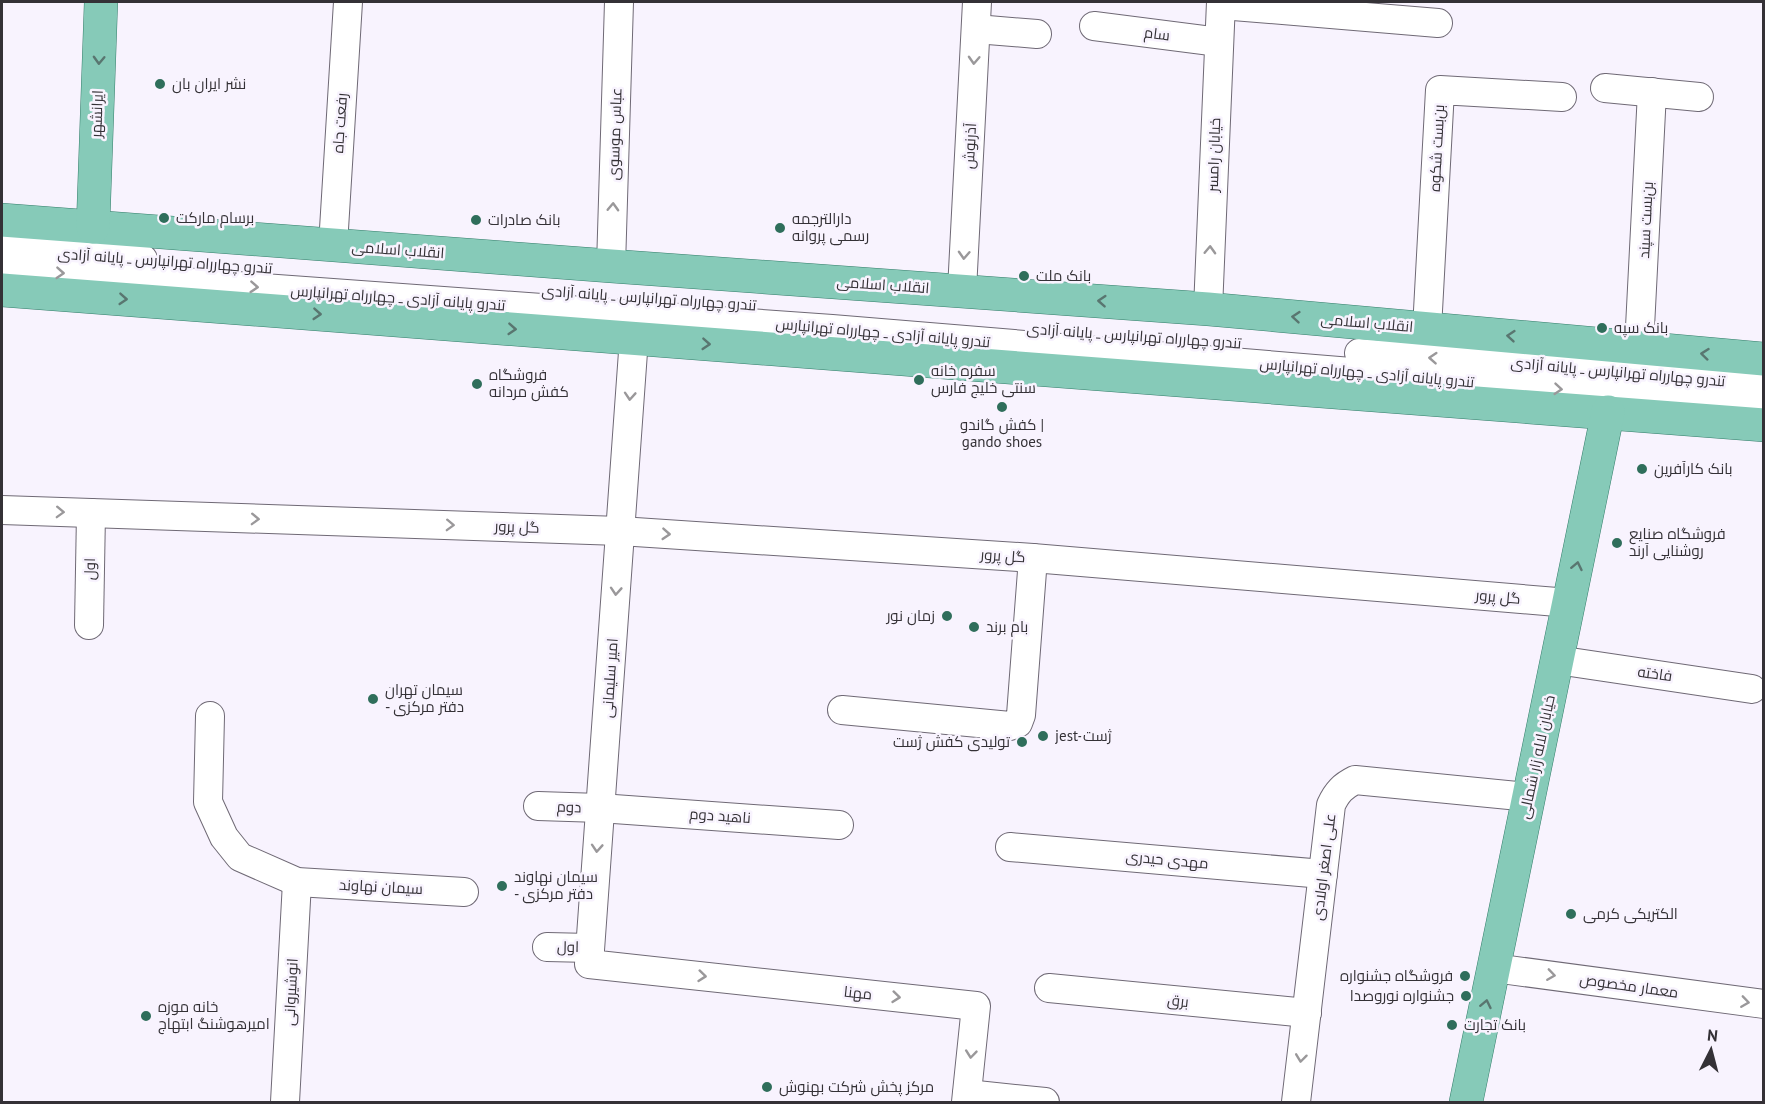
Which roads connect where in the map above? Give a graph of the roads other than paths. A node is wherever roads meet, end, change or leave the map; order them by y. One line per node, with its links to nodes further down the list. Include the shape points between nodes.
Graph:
1 (101, 2): 15 (main road, ایرانشهر, one-way to 15)
2 (348, 2): 16 (street, رفعت جاه)
3 (619, 2): 18 (street, عباس موسوی, one-way to 3)
4 (1221, 3): 6 (street); 9 (street, خیابان رامسر)
5 (977, 15): 8 (street); 21 (street, آذرنوش, one-way to 21)
6 (1438, 23)
7 (1094, 26): 9 (street, سام)
8 (1037, 34)
9 (1219, 42): 22 (street, خیابان رامسر, one-way to 9)
10 (1605, 87): 11 (street)
11 (1652, 93): 13 (street); 25 (street, بن‌بست سپند)
12 (1562, 97): 23 (street, بن‌بست شکوه, via 1440,90)
13 (1699, 97)
14 (2, 220): 15 (main road, انقلاب اسلامی)
15 (93, 227): 16 (main road, انقلاب اسلامی)
16 (333, 245): 18 (main road, انقلاب اسلامی)
17 (2, 248): 27 (street, تندرو چهارراه تهرانپارس ـ پایانه آزادی, one-way to 17)
18 (611, 266): 21 (main road, انقلاب اسلامی)
19 (2, 269): 28 (street, تندرو پایانه آزادی ـ چهارراه تهرانپارس, one-way to 28, via 832,329)
20 (2, 290): 24 (main road, one-way to 24)
21 (962, 290): 22 (main road, انقلاب اسلامی, one-way to 21)
22 (1208, 309): 23 (main road, انقلاب اسلامی, one-way to 22)
23 (1427, 329): 25 (main road, انقلاب اسلامی, one-way to 23)
24 (634, 338): 29 (main road, one-way to 29); 33 (street, امیر سلیمانی, one-way to 33)
25 (1639, 347): 26 (main road, انقلاب اسلامی, one-way to 25)
26 (1764, 359)
27 (1764, 384)
28 (1764, 406)
29 (1608, 412): 30 (main road); 35 (main road, خیابان لاله زار شمالی, one-way to 29)
30 (1764, 425)
31 (2, 510): 32 (street, گل پرور, one-way to 32)
32 (91, 513): 33 (street, گل پرور, one-way to 33); 36 (street, اول)
33 (620, 531): 34 (street, گل پرور, one-way to 34); 43 (street, امیر سلیمانی, one-way to 43)
34 (1033, 558): 35 (street, گل پرور); 39 (street, گل پرور, via 1018,723 1010,726)
35 (1569, 603): 37 (main road, خیابان لاله زار شمالی)
36 (89, 625)
37 (1557, 660): 38 (street, فاخته); 41 (main road, خیابان لاله زار شمالی)
38 (1752, 689)
39 (842, 710)
40 (210, 716): 47 (street, via 208,802 224,837 240,856)
41 (1529, 797): 46 (street, علی اصغر اولادی, via 1355,780 1344,786 1331,805); 51 (main road, خیابان لاله زار شمالی)
42 (538, 806): 43 (street, دوم)
43 (600, 808): 44 (street, ناهید دوم); 50 (street, امیر سلیمانی, one-way to 50)
44 (839, 825)
45 (1010, 848): 46 (street, مهدی حیدری)
46 (1323, 873): 54 (street, علی اصغر اولادی)
47 (297, 882): 48 (street, سیمان نهاوند); 56 (street, انوشیروانی)
48 (464, 892)
49 (547, 947): 50 (street, اول)
50 (590, 948): 55 (street, مهنا, one-way to 55, via 589,964 976,1006)
51 (1494, 968): 53 (street, معمار مخصوص, one-way to 53); 59 (main road, خیابان لاله زار شمالی, one-way to 51)
52 (1049, 988): 54 (street, برق)
53 (1764, 1004)
54 (1307, 1013): 58 (street, علی اصغر اولادی, one-way to 58)
55 (967, 1098): 57 (street)
56 (285, 1102)
57 (1045, 1102)
58 (1296, 1102)
59 (1466, 1102)

